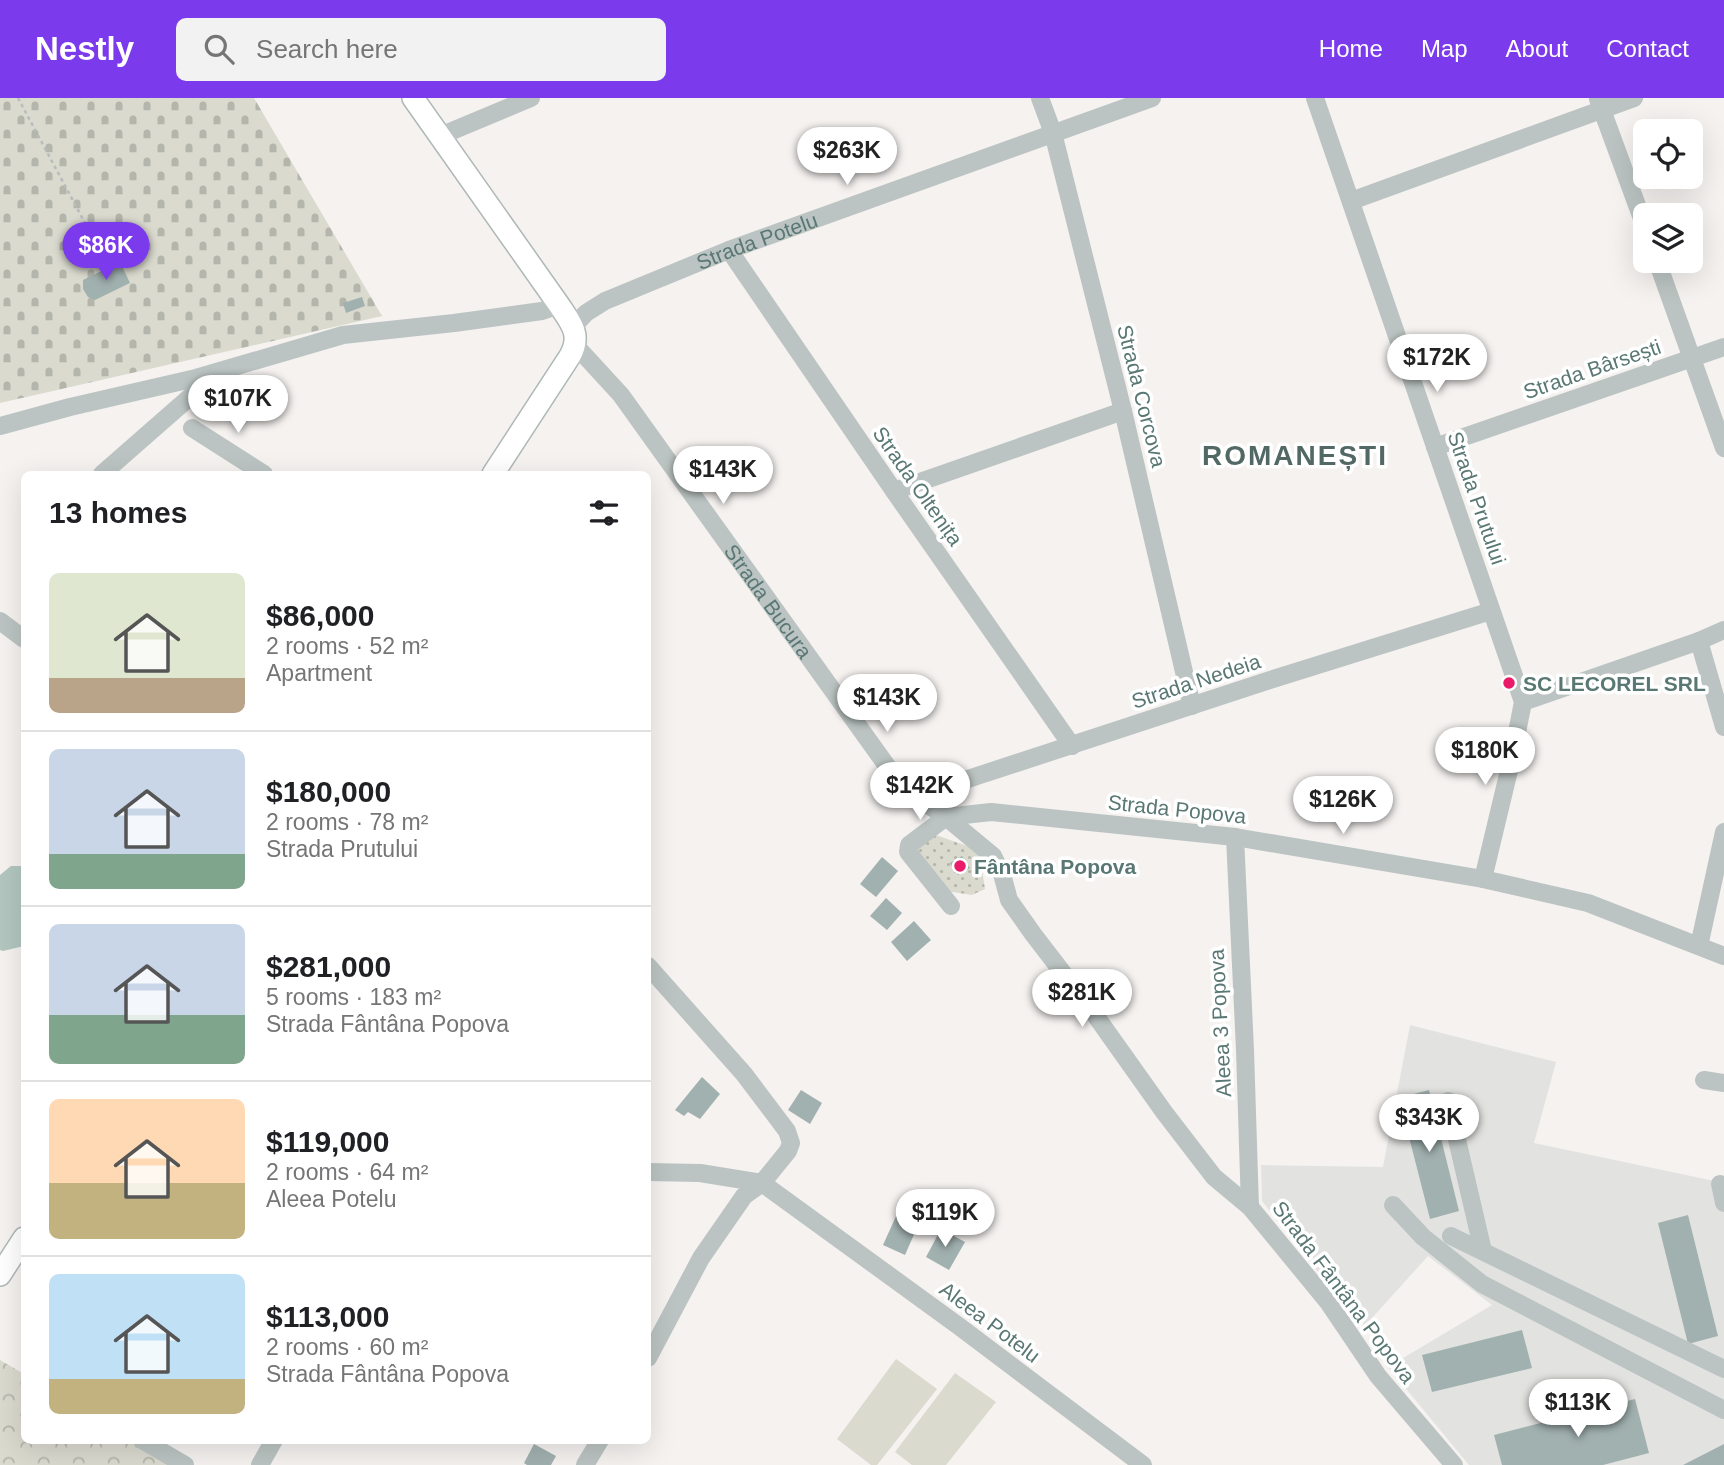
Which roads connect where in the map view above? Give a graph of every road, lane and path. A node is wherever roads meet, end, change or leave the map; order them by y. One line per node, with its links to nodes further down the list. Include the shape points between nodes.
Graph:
1 (18, 98): 14 (path)
2 (413, 98): 10 (main road, Strada Bucura)
3 (530, 98): 10 (street)
4 (1040, 98): 9 (street, Strada Corcova)
5 (1152, 98): 9 (street, Strada Potelu)
6 (1315, 98): 11 (street, Strada Prutului)
7 (1634, 98): 8 (street)
8 (1600, 104): 11 (street); 12 (street)
9 (1053, 133): 13 (street, Strada Potelu); 21 (street, Strada Corcova)
10 (440, 136): 16 (main road, Strada Bucura)
11 (1351, 201): 24 (street, Strada Prutului)
12 (1636, 203)
13 (729, 250): 17 (street, Strada Potelu, via 605,301 586,313); 29 (street, Strada Oltenița)
14 (107, 264)
15 (1661, 273): 19 (street)
16 (559, 305): 17 (main road, Strada Bucura); 20 (street, via 542,311 344,335)
17 (574, 337): 28 (main road, Strada Potelu); 39 (street, Strada Bucura, via 902,787)
18 (1724, 347): 19 (street, Strada Bârsești)
19 (1693, 358): 24 (street, Strada Bârsești); 25 (street)
20 (220, 370): 22 (street); 27 (street)
21 (1123, 411): 29 (street); 36 (street, Strada Corcova)
22 (0, 426)
23 (192, 428): 26 (street)
24 (1435, 447): 30 (street, Strada Prutului)
25 (1724, 448)
26 (239, 468)
27 (105, 471)
28 (495, 471)
29 (894, 491): 38 (street, Strada Oltenița)
30 (1491, 611): 35 (street, Strada Prutului); 36 (street, Strada Nedeia)
31 (0, 621): 33 (street)
32 (1724, 630): 34 (street)
33 (21, 637)
34 (1699, 640): 35 (street); 37 (street)
35 (1523, 702): 43 (street, Strada Prutului)
36 (1192, 706): 38 (street, Strada Nedeia)
37 (1724, 727)
38 (1072, 746): 39 (street, Strada Nedeia)
39 (916, 796): 40 (street, Strada Bucura)
40 (946, 817): 42 (street, Strada Popova, via 991,811); 44 (street, via 909,845 908,852); 56 (street, Strada Fântâna Popova, via 993,856 1009,900 1033,934 1214,1177)
41 (1724, 832): 45 (street)
42 (1235, 837): 43 (street, Strada Popova); 56 (street, Aleea 3 Popova)
43 (1483, 879): 45 (street, Strada Popova, via 1588,904)
44 (951, 906)
45 (1699, 946): 46 (street, Strada Popova)
46 (1724, 956)
47 (651, 969): 52 (street, via 787,1130 788,1151)
48 (1704, 1080): 49 (street)
49 (1724, 1083)
50 (1448, 1101): 59 (street)
51 (651, 1172): 52 (street, via 700,1173)
52 (762, 1183): 61 (street, via 744,1196 701,1258); 70 (street, Aleea Potelu)
53 (1720, 1184): 54 (street)
54 (1724, 1203)
55 (1393, 1205): 63 (street, via 1423,1237 1482,1284)
56 (1251, 1207): 71 (street, Strada Fântâna Popova, via 1328,1302 1378,1376)
57 (1451, 1236): 59 (street)
58 (21, 1243): 60 (main road)
59 (1483, 1251): 62 (street)
60 (0, 1275)
61 (651, 1352)
62 (1724, 1369)
63 (1724, 1410)
64 (149, 1444): 67 (street)
65 (272, 1444): 68 (street)
66 (598, 1444): 69 (street)
67 (185, 1465)
68 (260, 1465)
69 (585, 1465)
70 (1143, 1465)
71 (1454, 1465)

